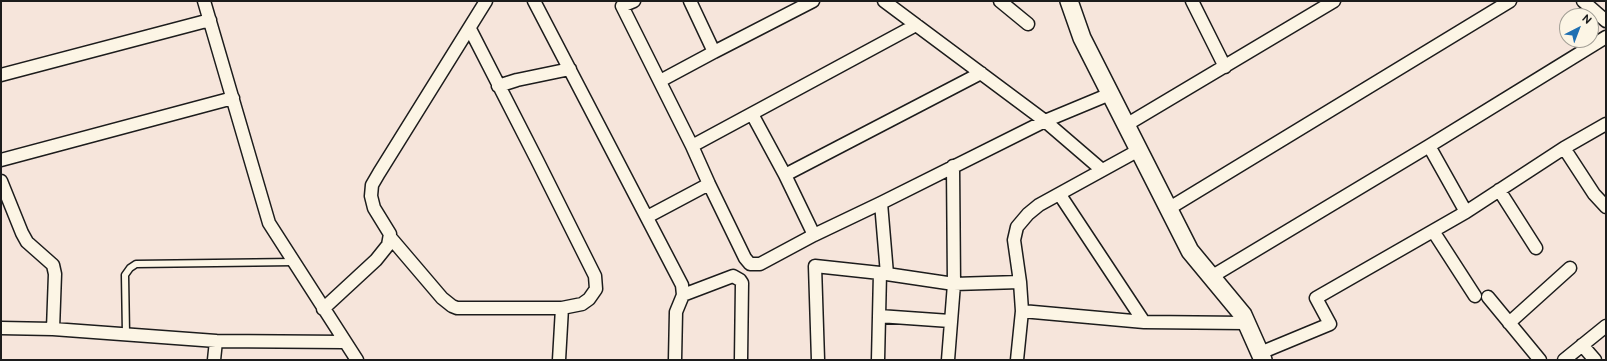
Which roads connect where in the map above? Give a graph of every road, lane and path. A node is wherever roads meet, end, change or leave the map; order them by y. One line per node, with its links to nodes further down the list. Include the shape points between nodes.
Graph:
1 (204, 1): 15 (street)
2 (486, 1): 19 (street)
3 (534, 1): 23 (street)
4 (634, 1): 14 (street)
5 (690, 1): 21 (street)
6 (813, 1): 21 (street)
7 (884, 1): 18 (street)
8 (1000, 1): 17 (street)
9 (1069, 1): 28 (street, via 1082,38)
10 (1192, 1): 22 (street)
11 (1334, 1): 22 (street)
12 (1510, 1): 48 (street)
13 (1583, 1): 16 (street)
14 (621, 3): 26 (street)
15 (210, 20): 25 (street); 29 (street)
16 (1606, 21)
17 (1028, 24)
18 (916, 25): 24 (street); 30 (street)
19 (470, 29): 27 (street); 53 (street, via 372,185 370,196 374,208)
20 (1606, 36): 35 (street)
21 (714, 52): 26 (street)
22 (1225, 67): 32 (street)
23 (570, 69): 27 (street); 50 (street)
24 (981, 73): 31 (street); 41 (street)
25 (1, 75)
26 (660, 81): 34 (street)
27 (498, 86): 64 (street, via 595,276 596,288 589,299 582,304)
28 (1110, 94): 31 (street); 32 (street)
29 (233, 98): 38 (street); 55 (street, via 269,223)
30 (752, 114): 34 (street); 41 (street)
31 (1046, 121): 39 (street); 40 (street)
32 (1126, 124): 37 (street)
33 (1606, 124): 36 (street)
34 (692, 146): 43 (street)
35 (1429, 146): 49 (street); 58 (street)
36 (1564, 148): 44 (street); 47 (street, via 1594,194)
37 (1139, 150): 40 (street); 48 (street)
38 (1, 160)
39 (953, 166): 46 (street); 60 (street)
40 (1102, 170): 45 (street)
41 (785, 175): 52 (street)
42 (1, 181): 74 (street, via 22,233 53,265)
43 (709, 184): 50 (street); 52 (street, via 750,264 760,264)
44 (1499, 190): 49 (street); 54 (street)
45 (1060, 195): 59 (street, via 1040,205 1017,227 1014,240); 69 (street)
46 (881, 203): 52 (street); 57 (street)
47 (1606, 207)
48 (1168, 209): 58 (street, via 1190,251)
49 (1466, 212): 51 (street)
50 (647, 217): 61 (street, via 682,285)
51 (1433, 231): 62 (street); 79 (street, via 1316,298 1330,324)
52 (814, 235)
53 (390, 238): 64 (street, via 452,306); 65 (street, via 384,251)
54 (1536, 248)
55 (294, 262): 65 (street); 75 (lane, via 136,264 125,275)
56 (1570, 268): 71 (street)
57 (884, 274): 60 (street); 67 (street); 85 (street, via 815,266)
58 (1211, 277): 70 (street, via 1243,315)
59 (1020, 282): 60 (street); 66 (street)
60 (954, 284): 68 (street)
61 (683, 295): 83 (street, via 676,312); 84 (street, via 733,276 740,280)
62 (1475, 296)
63 (1488, 297): 71 (street)
64 (562, 308): 82 (street)
65 (323, 309): 77 (street)
66 (1022, 311): 69 (street); 88 (street)
67 (879, 316): 68 (street); 86 (street)
68 (950, 321): 87 (street)
69 (1144, 322): 70 (street)
70 (1246, 323): 79 (street)
71 (1509, 323): 89 (street)
72 (1606, 326): 78 (street)
73 (1, 328): 74 (street)
74 (53, 329): 75 (street)
75 (126, 334): 76 (street)
76 (216, 340): 77 (street); 80 (street)
77 (344, 342): 81 (street)
78 (1582, 345): 90 (street); 91 (street)
79 (1261, 357)
80 (214, 360)
81 (357, 360)
82 (559, 360)
83 (675, 360)
84 (741, 360)
85 (818, 360)
86 (878, 360)
87 (948, 360)
88 (1017, 360)
89 (1540, 360)
90 (1564, 360)
91 (1595, 360)

